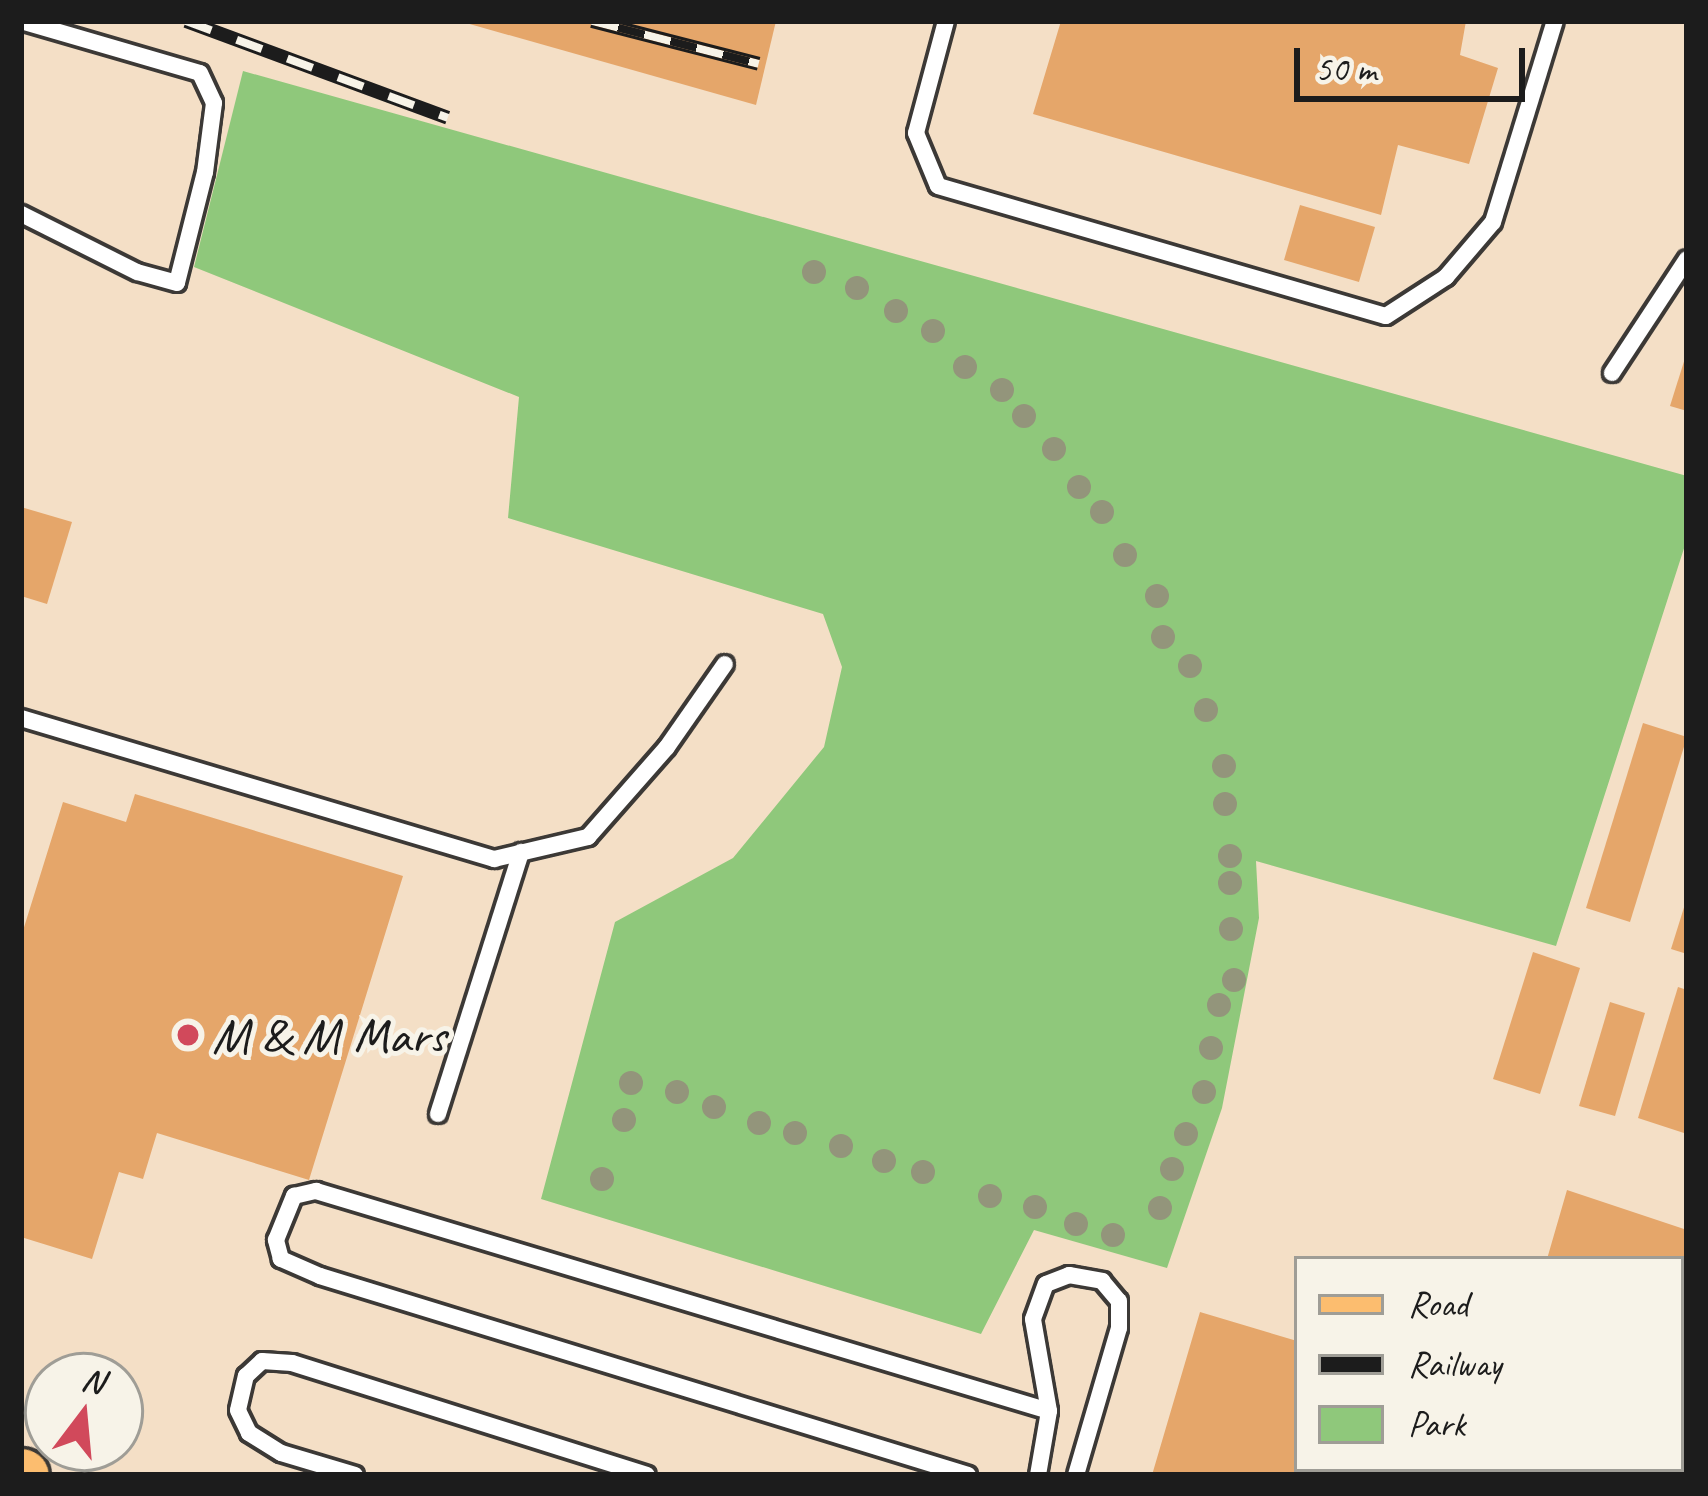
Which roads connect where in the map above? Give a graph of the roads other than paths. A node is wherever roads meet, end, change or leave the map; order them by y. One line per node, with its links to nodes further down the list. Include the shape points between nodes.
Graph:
1 (21, 21): 4 (lane, via 200,73 214,104 177,283 137,272)
2 (946, 21): 3 (lane, via 916,133 938,186 1386,316 1445,277 1493,222)
3 (1555, 21)
4 (21, 214)
5 (1687, 259): 6 (lane)
6 (1612, 373)
7 (725, 664): 9 (lane, via 588,838)
8 (21, 718): 9 (lane, via 494,859)
9 (521, 852): 10 (lane)
10 (438, 1114)
11 (1049, 1411): 14 (lane, via 316,1191 294,1196 276,1240 281,1259 320,1276); 15 (lane); 16 (lane, via 1033,1319 1046,1284 1069,1275 1102,1281 1119,1301 1119,1328)
12 (355, 1475): 13 (lane, via 281,1453 249,1433 238,1410 247,1376 262,1361 292,1363)
13 (647, 1475)
14 (968, 1475)
15 (1038, 1475)
16 (1076, 1475)

